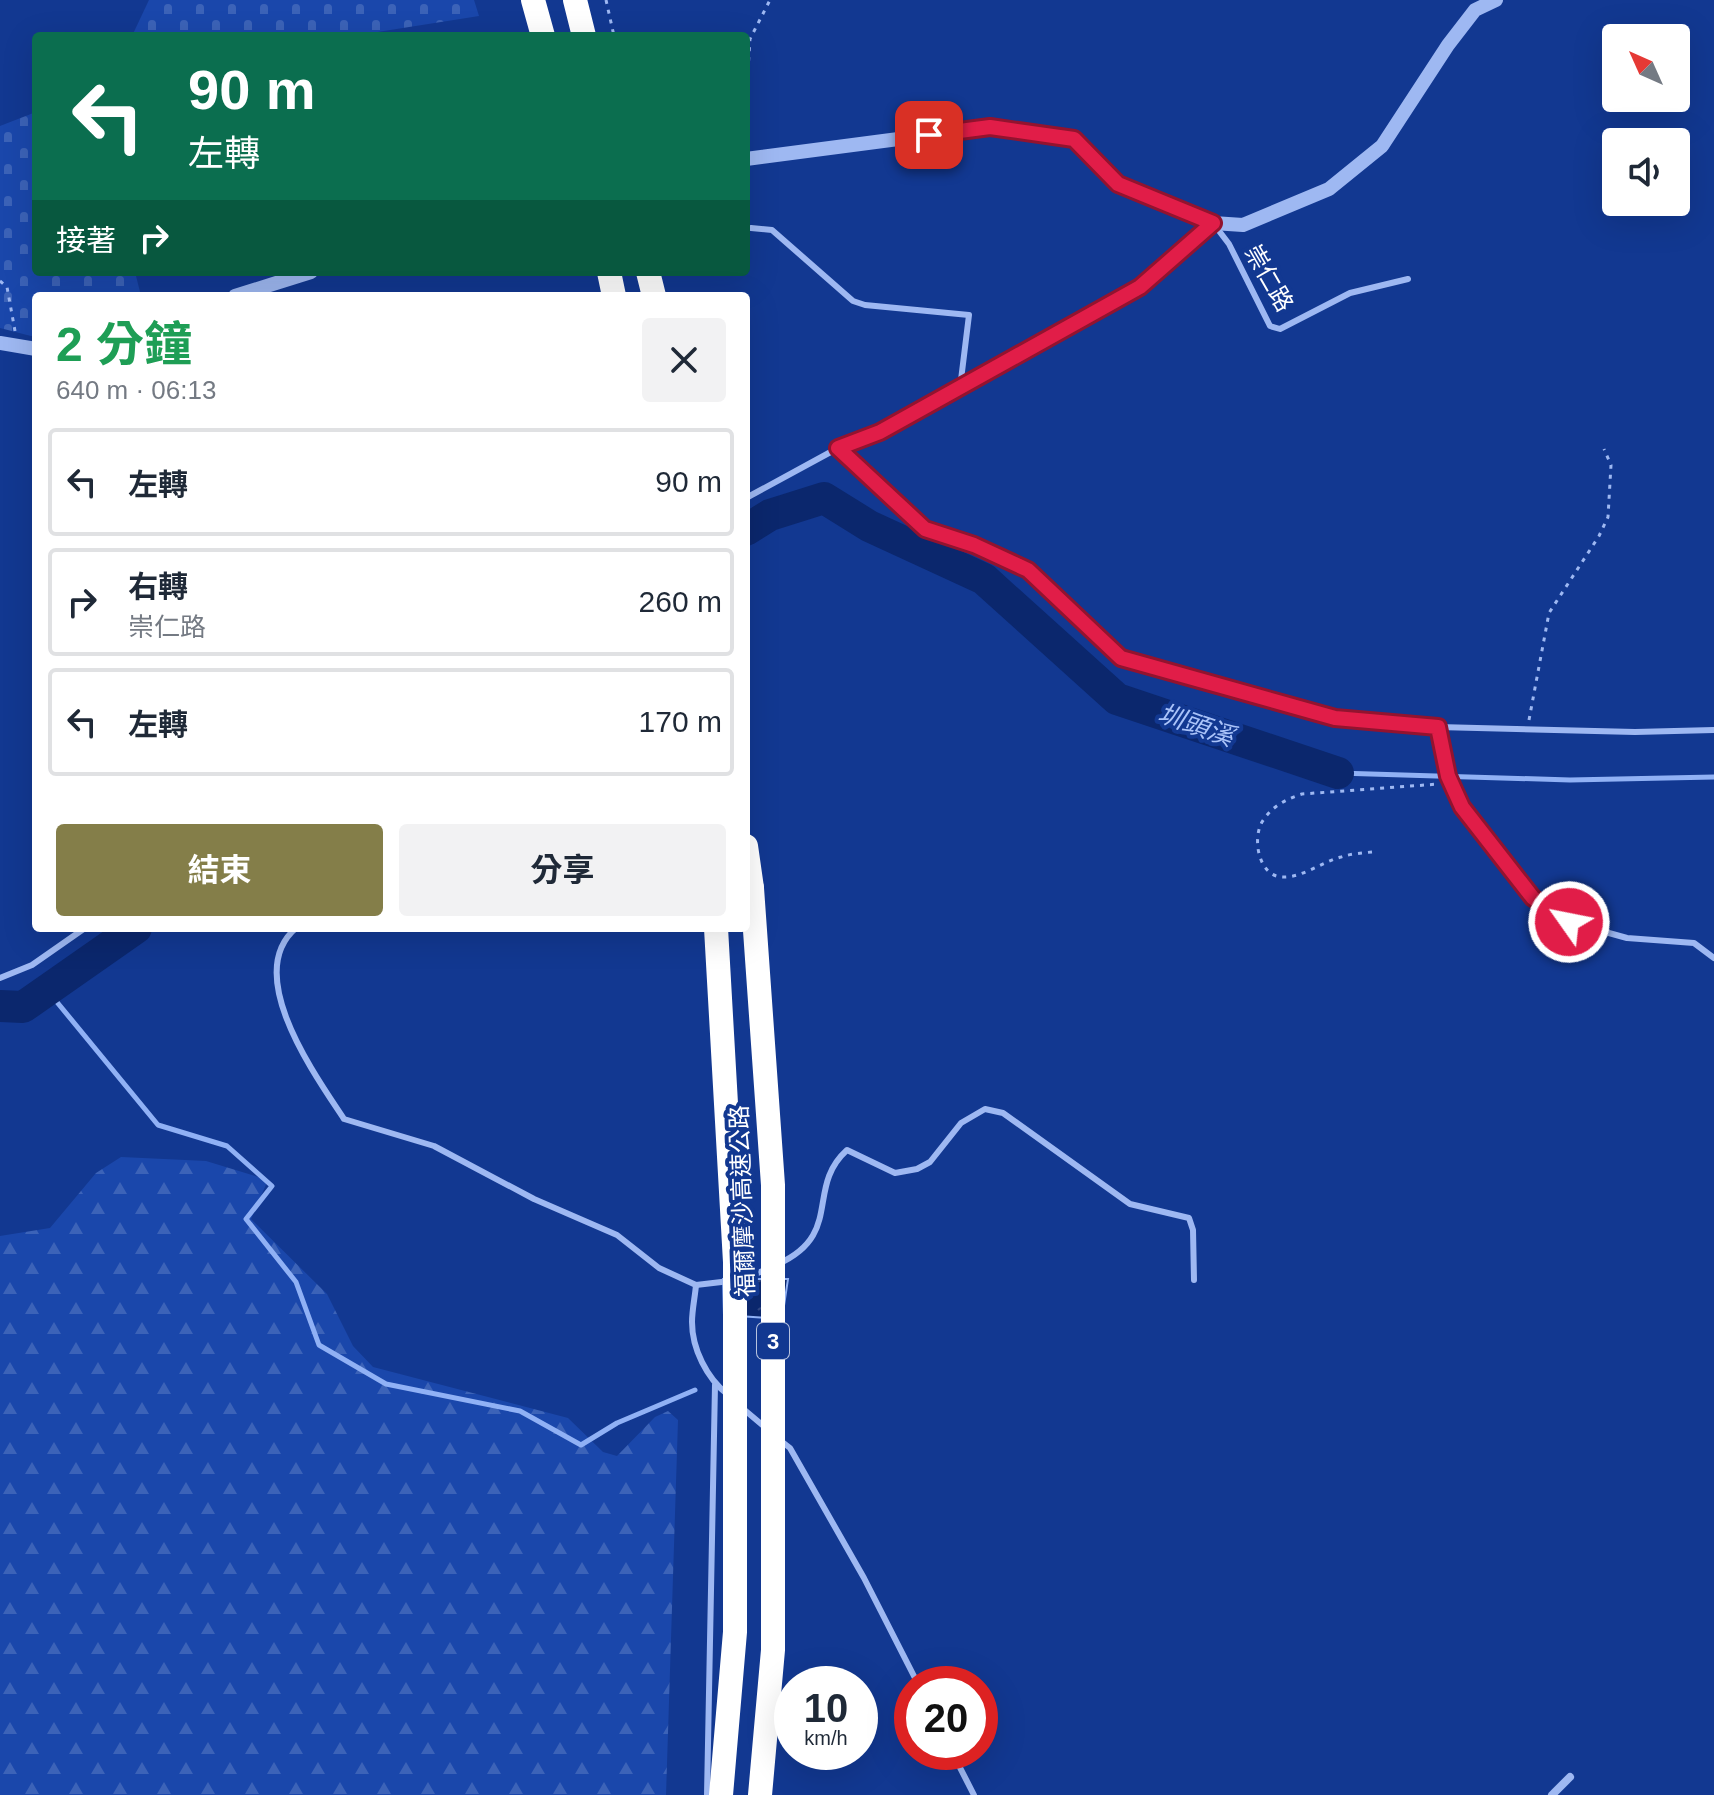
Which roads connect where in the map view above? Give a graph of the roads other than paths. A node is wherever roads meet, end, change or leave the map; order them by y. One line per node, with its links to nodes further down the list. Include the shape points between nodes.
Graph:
1 (533, 0): 4 (highway)
2 (575, 0): 5 (highway)
3 (1496, 0): 7 (street, via 1475,10 1382,146 1329,189 1243,225)
4 (542, 32)
5 (583, 32)
6 (750, 158): 7 (street, via 990,127 1074,139 1118,184)
7 (1213, 223): 10 (lane, 崇仁路, via 1270,326 1280,329 1350,293); 14 (lane, via 1140,287)
8 (751, 228): 14 (lane, via 772,230 853,301 969,315)
9 (298, 276): 11 (street)
10 (1408, 279)
11 (248, 292)
12 (0, 343): 13 (street)
13 (32, 348)
14 (960, 388): 15 (lane, via 880,432)
15 (838, 448): 16 (lane); 17 (lane, via 925,529 1028,570 1121,658 1335,718)
16 (750, 496)
17 (1438, 727): 18 (lane); 23 (lane, via 1449,779 1462,807 1533,898 1569,922 1627,938 1694,943)
18 (1714, 730)
19 (750, 874): 33 (highway, 福爾摩沙高速公路 / 3, bridge, via 773,1185 773,1650)
20 (79, 932): 24 (lane, via 32,965)
21 (291, 932): 26 (lane, via 277,957 277,987 311,1067 344,1119 434,1146 617,1235 659,1268)
22 (716, 932): 32 (highway, 福爾摩沙高速公路 / 3, bridge, via 735,1262 735,1632)
23 (1714, 958)
24 (0, 978)
25 (1194, 1280): 26 (lane, via 1189,1218 1130,1204 1003,1113 985,1109 961,1123 930,1162 917,1169 895,1173 847,1150 834,1162 820,1224 796,1256 749,1278)
26 (696, 1285): 27 (lane, via 692,1325 703,1366)
27 (715, 1385): 28 (lane, via 790,1448); 31 (lane)
28 (909, 1666)
29 (961, 1770): 34 (lane)
30 (1570, 1777): 35 (street)
31 (707, 1795)
32 (721, 1795)
33 (760, 1795)
34 (974, 1795)
35 (1552, 1795)

